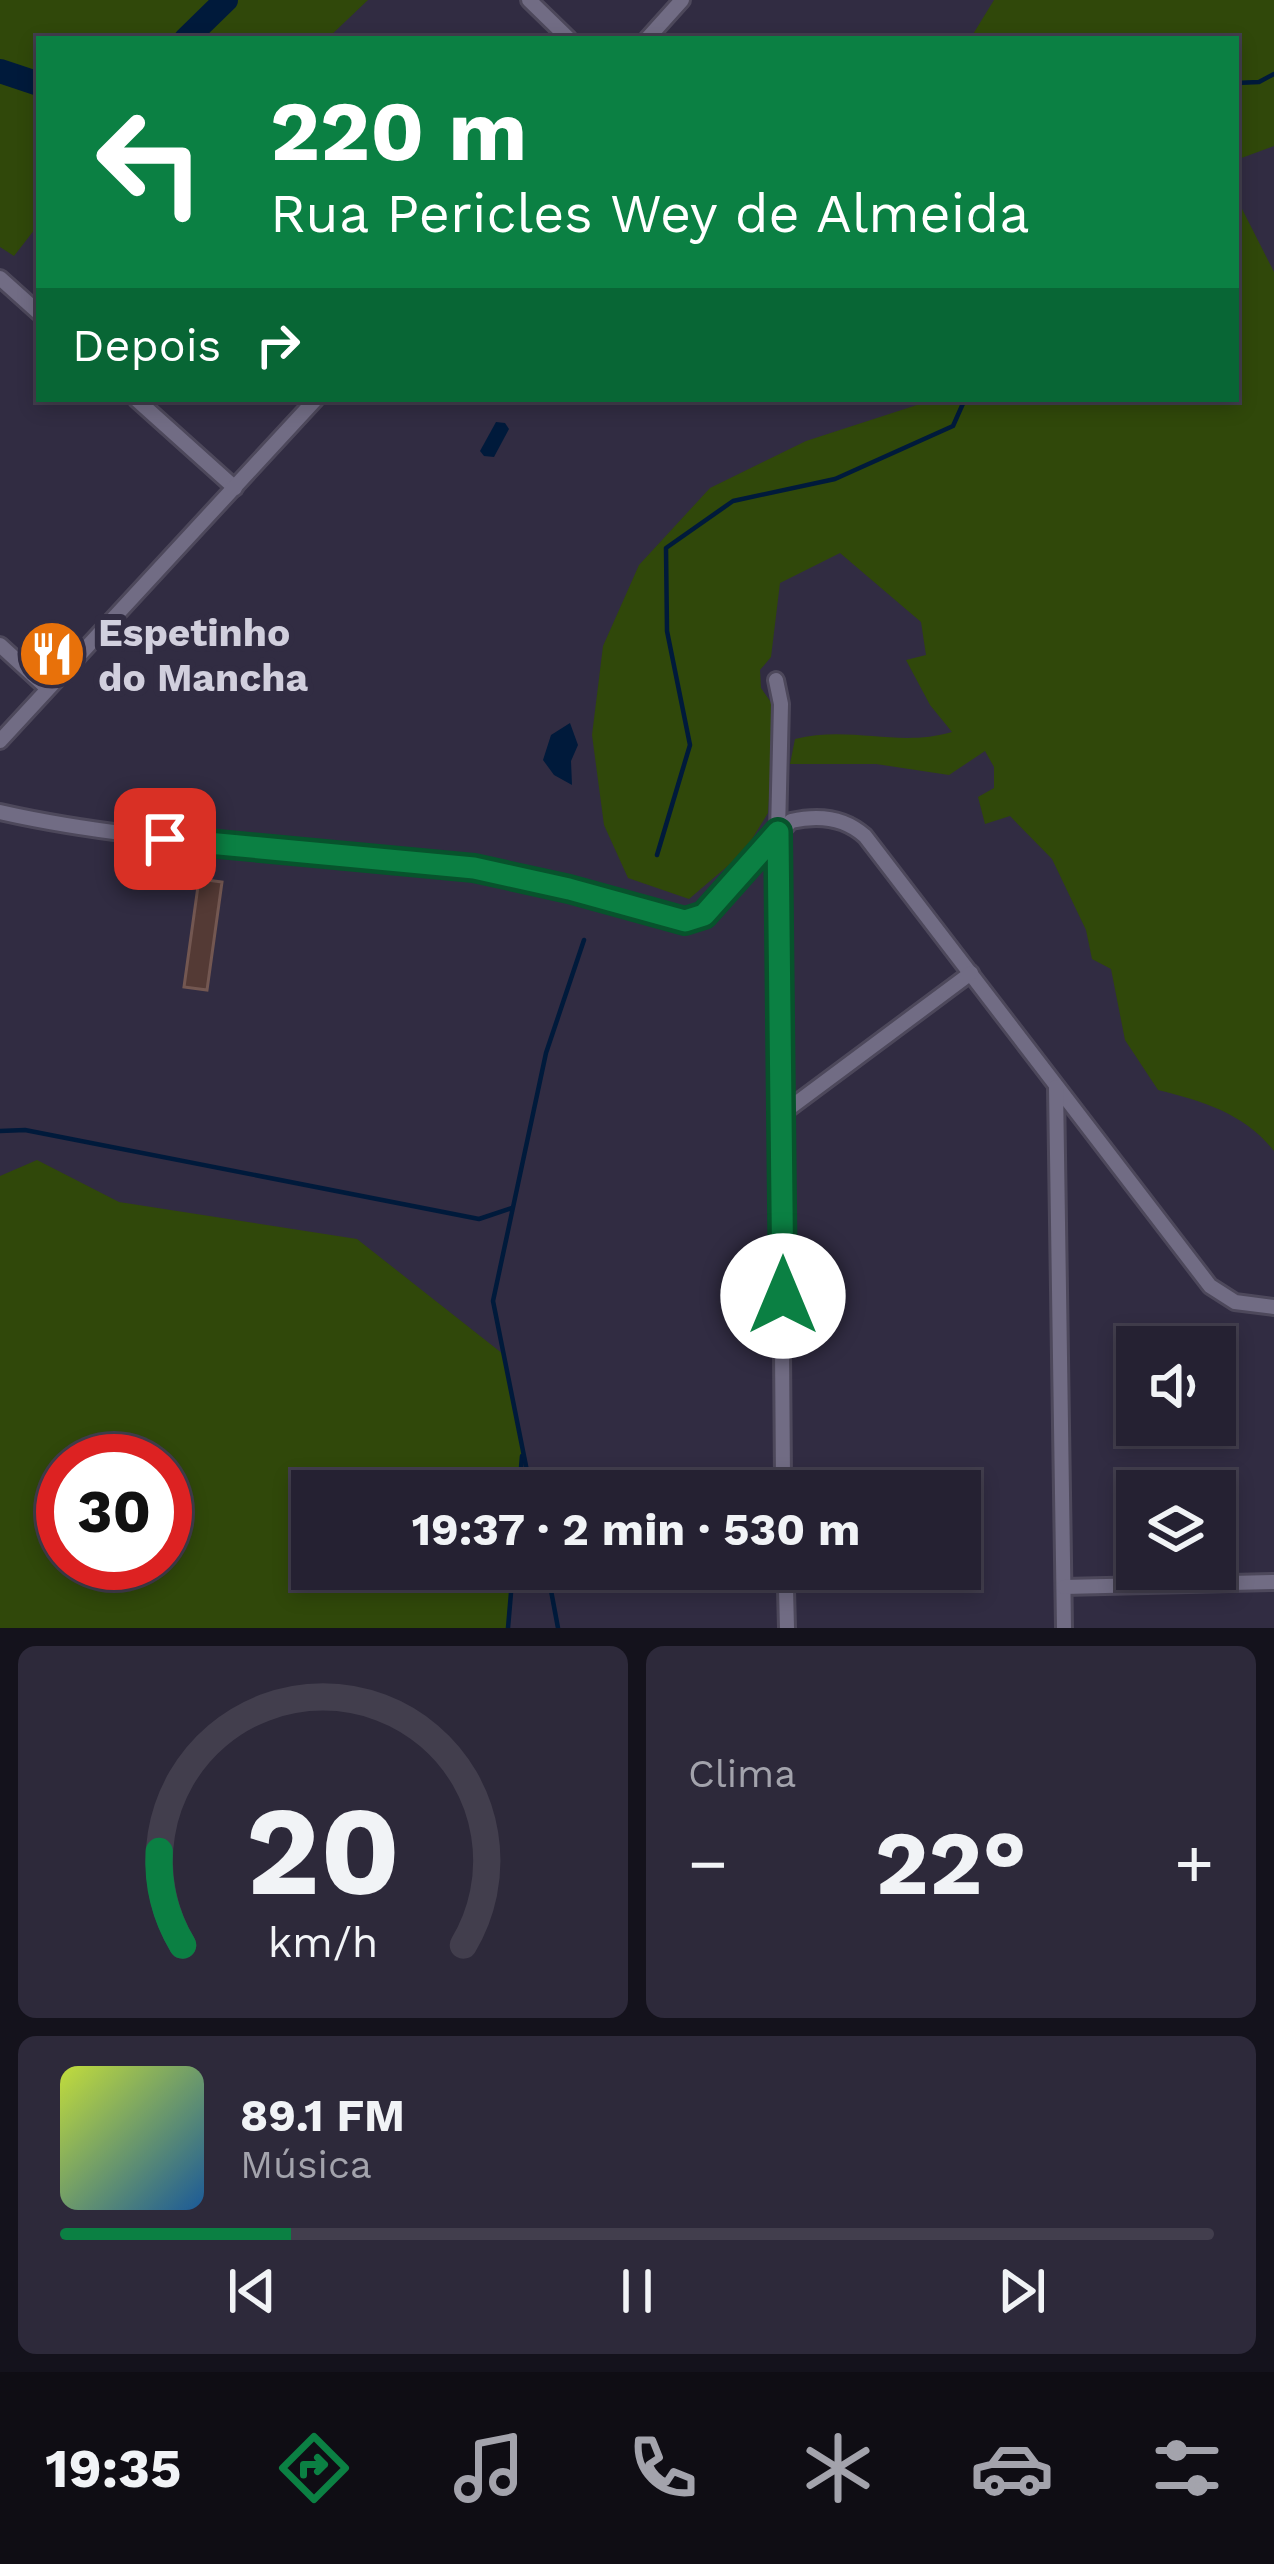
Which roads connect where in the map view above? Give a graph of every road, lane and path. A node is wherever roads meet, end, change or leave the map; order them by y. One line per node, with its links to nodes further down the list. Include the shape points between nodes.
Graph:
1 (529, 0): 3 (street)
2 (682, 0): 4 (street)
3 (566, 36)
4 (650, 36)
5 (0, 278): 6 (street)
6 (36, 310)
7 (139, 402): 9 (street)
8 (313, 402): 9 (street)
9 (235, 488): 12 (street)
10 (0, 645): 12 (street)
11 (776, 680): 15 (street)
12 (46, 688): 13 (street)
13 (0, 741)
14 (0, 812): 15 (street, via 98,832 426,862 685,921 704,915)
15 (778, 832): 16 (street, via 806,818 856,827); 18 (street)
16 (971, 973): 17 (street); 18 (street)
17 (1056, 1087): 19 (street); 20 (street)
18 (783, 1113): 22 (street)
19 (1083, 1122): 20 (street, via 1064,1129); 21 (street, via 1210,1286 1235,1302)
20 (1057, 1156): 24 (street)
21 (1274, 1307)
22 (783, 1470)
23 (1274, 1582): 24 (street)
24 (1064, 1587): 27 (street)
25 (786, 1590): 26 (street)
26 (787, 1628)
27 (1064, 1628)

